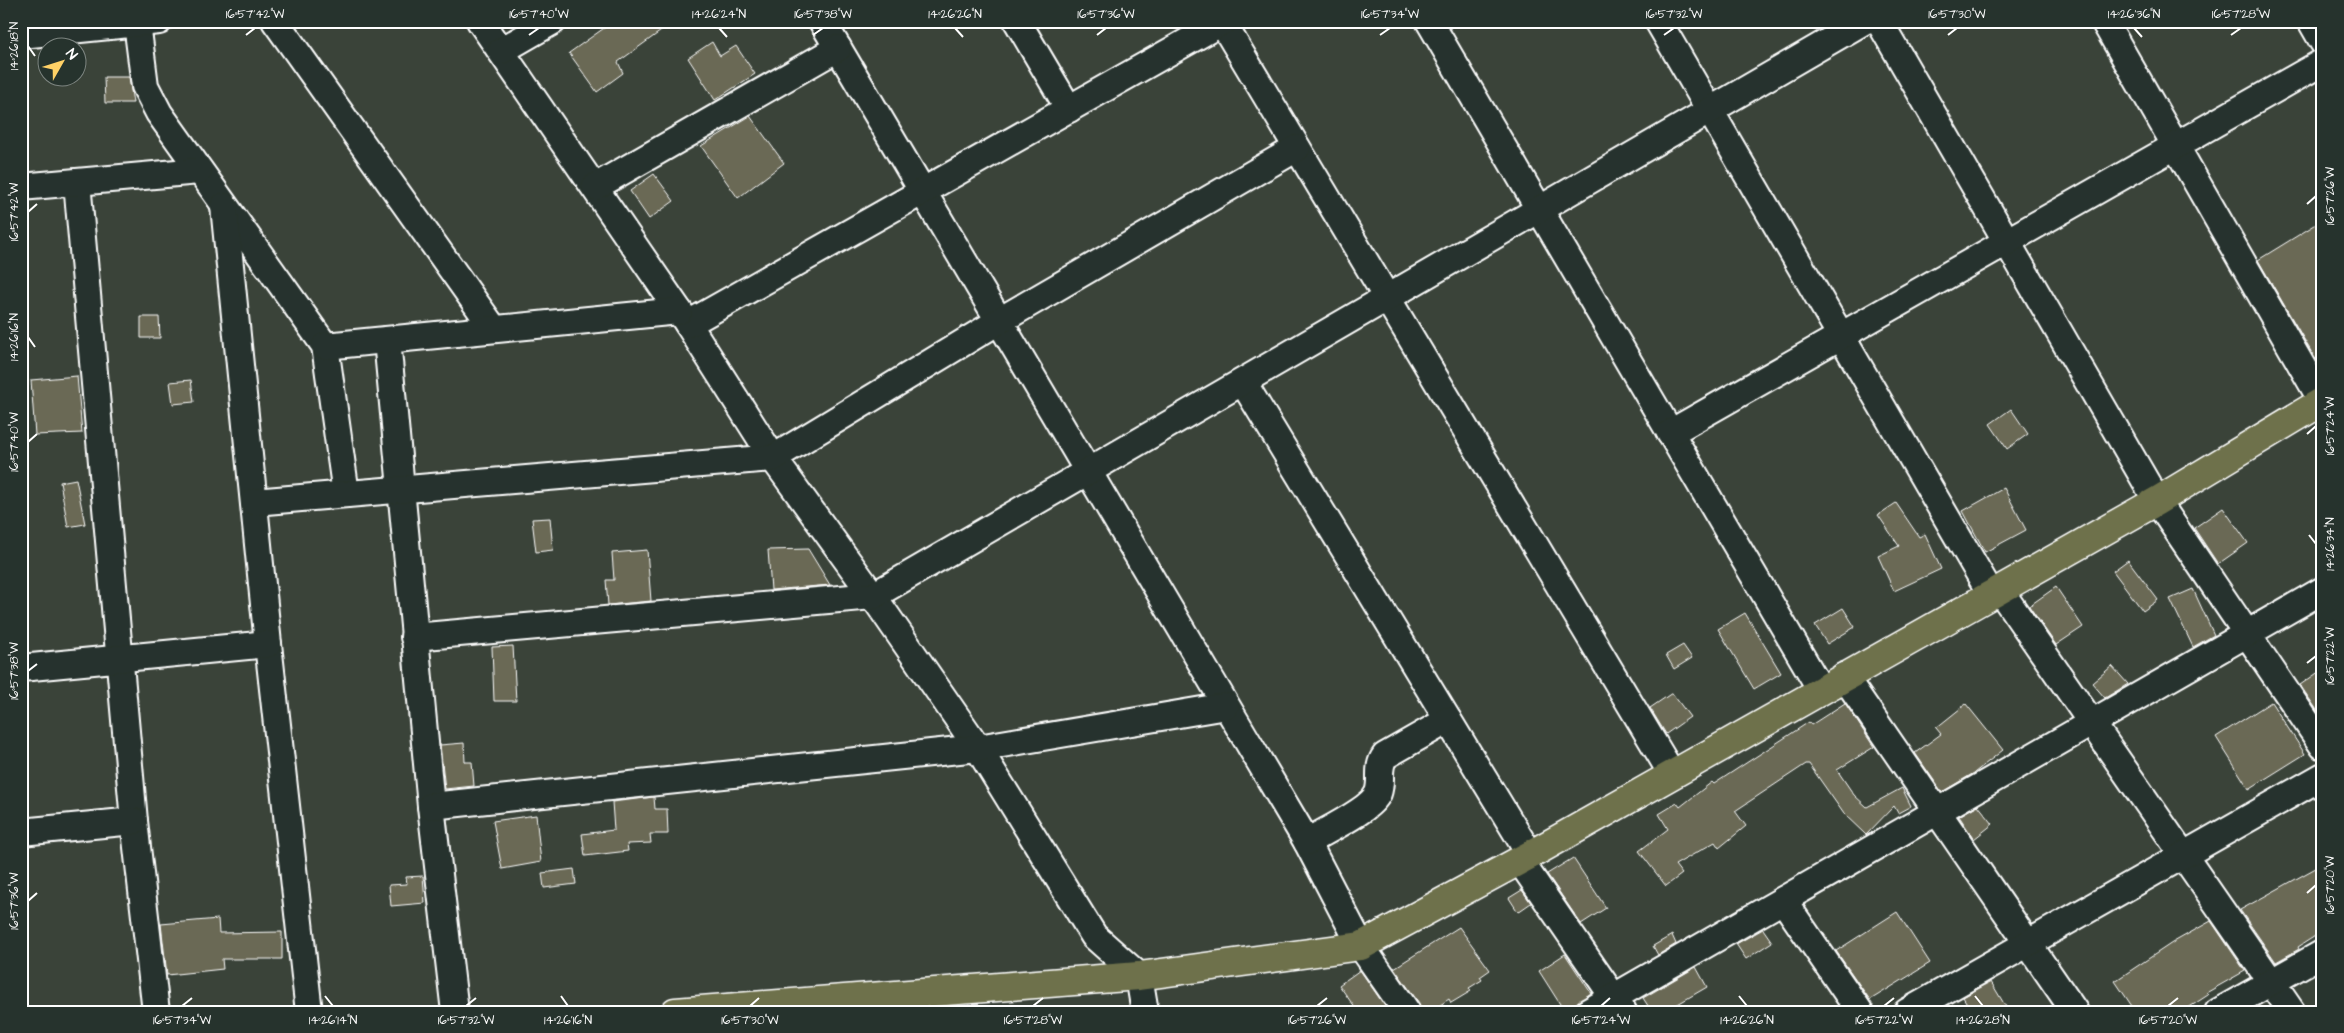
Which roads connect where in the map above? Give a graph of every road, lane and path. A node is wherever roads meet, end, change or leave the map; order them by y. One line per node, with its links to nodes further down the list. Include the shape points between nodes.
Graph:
1 (275, 21): 34 (street)
2 (480, 21): 17 (street)
3 (554, 21): 17 (street)
4 (822, 21): 16 (street)
5 (1017, 21): 19 (street)
6 (1429, 21): 29 (street)
7 (1658, 21): 20 (street)
8 (1864, 21): 20 (street)
9 (1879, 21): 30 (street)
10 (2104, 21): 21 (street)
11 (2311, 21): 15 (street)
12 (148, 22): 14 (street); 23 (street, via 148,93)
13 (1223, 22): 19 (street); 22 (street)
14 (21, 35)
15 (2323, 42)
16 (838, 48): 26 (street); 27 (street)
17 (501, 51): 26 (street)
18 (2323, 62): 21 (street)
19 (1069, 109): 27 (street)
20 (1710, 111): 29 (street); 35 (street)
21 (2175, 145): 30 (street); 39 (street)
22 (1297, 148): 31 (street); 33 (street)
23 (198, 171): 24 (street); 28 (street)
24 (77, 182): 25 (street); 53 (street)
25 (21, 187)
26 (595, 187): 32 (street)
27 (923, 192): 32 (street); 33 (street)
28 (224, 206): 37 (street); 46 (street)
29 (1540, 210): 31 (street); 40 (street)
30 (2007, 242): 35 (street); 45 (street)
31 (1387, 298): 38 (street); 62 (street)
32 (684, 317): 34 (street); 41 (street)
33 (999, 321): 41 (street); 42 (street)
34 (494, 329): 36 (street)
35 (1841, 336): 40 (street); 48 (street)
36 (387, 340): 37 (street); 43 (street)
37 (325, 346): 44 (street)
38 (1243, 382): 42 (street); 58 (street)
39 (2322, 401): 45 (main road)
40 (1670, 433): 56 (street)
41 (773, 458): 43 (street); 49 (street)
42 (1088, 472): 49 (street); 57 (street)
43 (401, 490): 44 (street); 51 (street)
44 (346, 494): 46 (street)
45 (2157, 501): 48 (main road); 50 (street)
46 (254, 502): 52 (street)
47 (2323, 590): 50 (street)
48 (1995, 592): 55 (main road); 59 (street)
49 (873, 596): 51 (street); 61 (street)
50 (2246, 634): 59 (street); 60 (street)
51 (414, 638): 64 (street)
52 (268, 644): 53 (street); 80 (street)
53 (120, 658): 54 (street); 66 (street)
54 (21, 668)
55 (1844, 676): 56 (main road); 65 (street)
56 (1821, 690): 62 (main road)
57 (1226, 706): 61 (street); 68 (street)
58 (1448, 720): 68 (street, via 1385,756 1380,762 1380,786 1372,802); 70 (street)
59 (2090, 723): 65 (street); 69 (street)
60 (2323, 746)
61 (978, 748): 64 (street); 75 (street, via 1094,936)
62 (1672, 774): 70 (main road)
63 (2323, 776): 69 (street)
64 (431, 806): 81 (street)
65 (1936, 812): 71 (street); 72 (street)
66 (134, 821): 67 (street); 79 (street)
67 (21, 832)
68 (1307, 842): 73 (street)
69 (2183, 855): 72 (street); 76 (street)
70 (1525, 858): 73 (main road); 77 (street)
71 (1783, 900): 77 (street); 86 (street)
72 (2028, 943): 87 (street); 88 (street)
73 (1361, 946): 75 (main road); 84 (street)
74 (2323, 953): 76 (street)
75 (1139, 976): 78 (main road); 83 (street)
76 (2271, 982): 89 (street); 90 (street)
77 (1619, 1004): 85 (street)
78 (731, 1010): 82 (main road)
79 (156, 1012)
80 (309, 1012)
81 (455, 1012)
82 (675, 1012)
83 (1144, 1012)
84 (1407, 1012)
85 (1588, 1012)
86 (1860, 1012)
87 (1907, 1012)
88 (2075, 1012)
89 (2218, 1012)
90 (2292, 1012)

